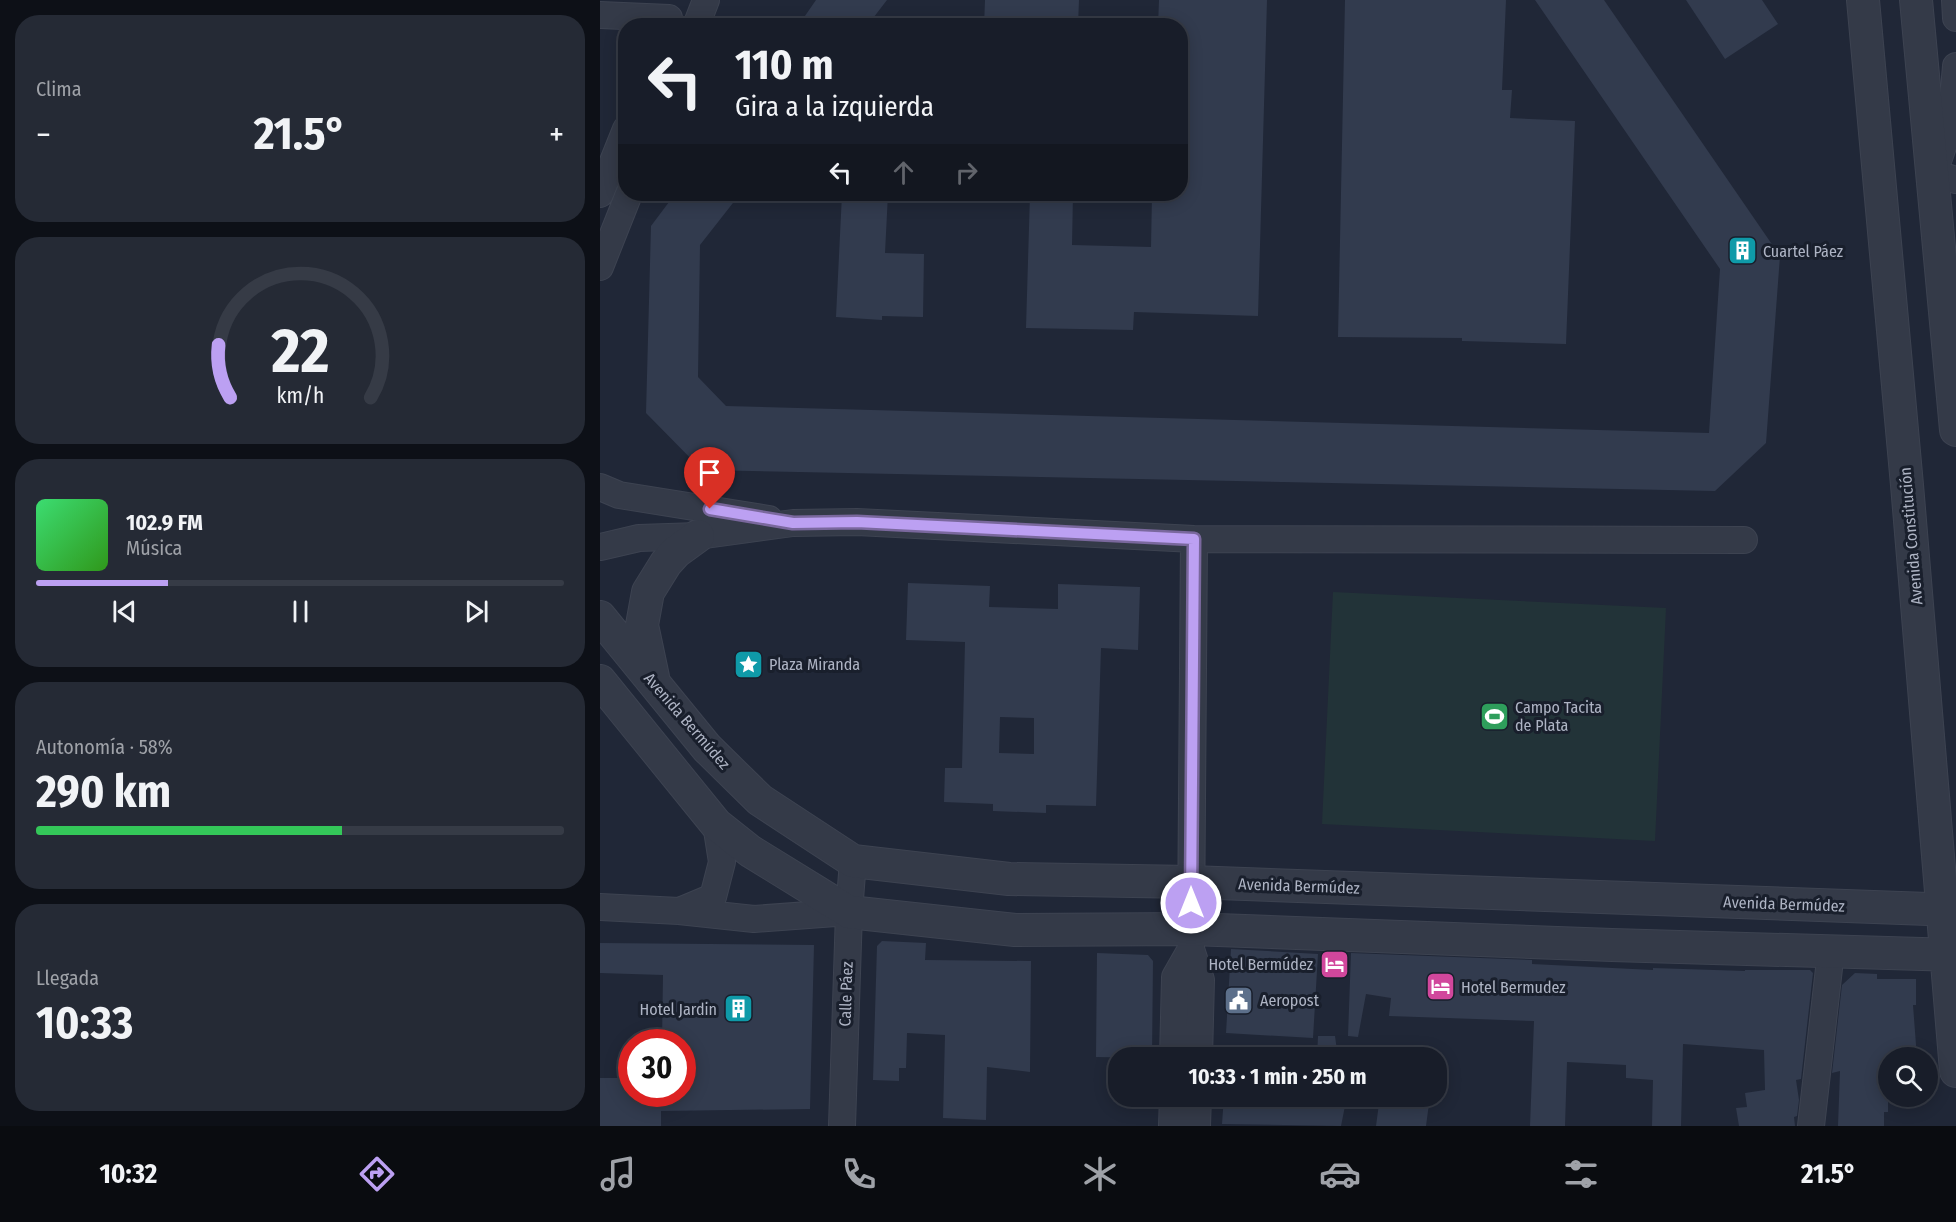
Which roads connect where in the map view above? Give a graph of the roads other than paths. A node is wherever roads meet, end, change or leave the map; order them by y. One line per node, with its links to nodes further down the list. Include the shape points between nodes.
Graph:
1 (706, 0): 7 (street)
2 (1863, 0): 30 (street, Avenida Constitución)
3 (1916, 0): 11 (street)
4 (1955, 0): 8 (street)
5 (671, 14): 6 (street)
6 (600, 15)
7 (699, 18)
8 (1956, 18)
9 (1956, 66): 11 (street, via 1942,152)
10 (618, 149): 12 (street)
11 (1945, 176): 15 (street)
12 (600, 194)
13 (626, 201): 14 (street)
14 (600, 267)
15 (1949, 267): 16 (street)
16 (1956, 430)
17 (600, 487): 18 (street, via 620,495)
18 (793, 523): 19 (street); 20 (street, via 857,522)
19 (698, 536): 22 (street, via 639,538); 25 (street, via 666,563 648,592 642,625)
20 (1194, 539): 21 (street); 28 (street)
21 (1744, 540)
22 (600, 547)
23 (600, 617): 25 (street, Avenida Bermúdez)
24 (600, 681): 26 (street)
25 (655, 684): 27 (street, Avenida Bermúdez, via 707,748 760,800)
26 (716, 824): 31 (street, via 722,862 713,897); 32 (street, via 750,851)
27 (853, 861): 28 (street, Avenida Bermúdez, via 1010,879); 32 (street, Calle Páez)
28 (1191, 882): 30 (street, Avenida Bermúdez); 33 (street)
29 (600, 907): 31 (street)
30 (1949, 910): 35 (street, Avenida Constitución)
31 (679, 911): 32 (street, via 754,919)
32 (849, 912): 33 (street, via 1015,930); 41 (street, Calle Páez)
33 (1191, 938): 34 (street); 36 (street, via 1175,977); 37 (street, via 1201,980)
34 (1831, 951): 35 (street); 44 (street)
35 (1951, 955): 38 (street, Avenida Constitución)
36 (1173, 1047)
37 (1199, 1047)
38 (1956, 1071)
39 (1173, 1107): 42 (street)
40 (1198, 1107): 43 (street)
41 (842, 1126)
42 (1172, 1126)
43 (1197, 1126)
44 (1811, 1126)

